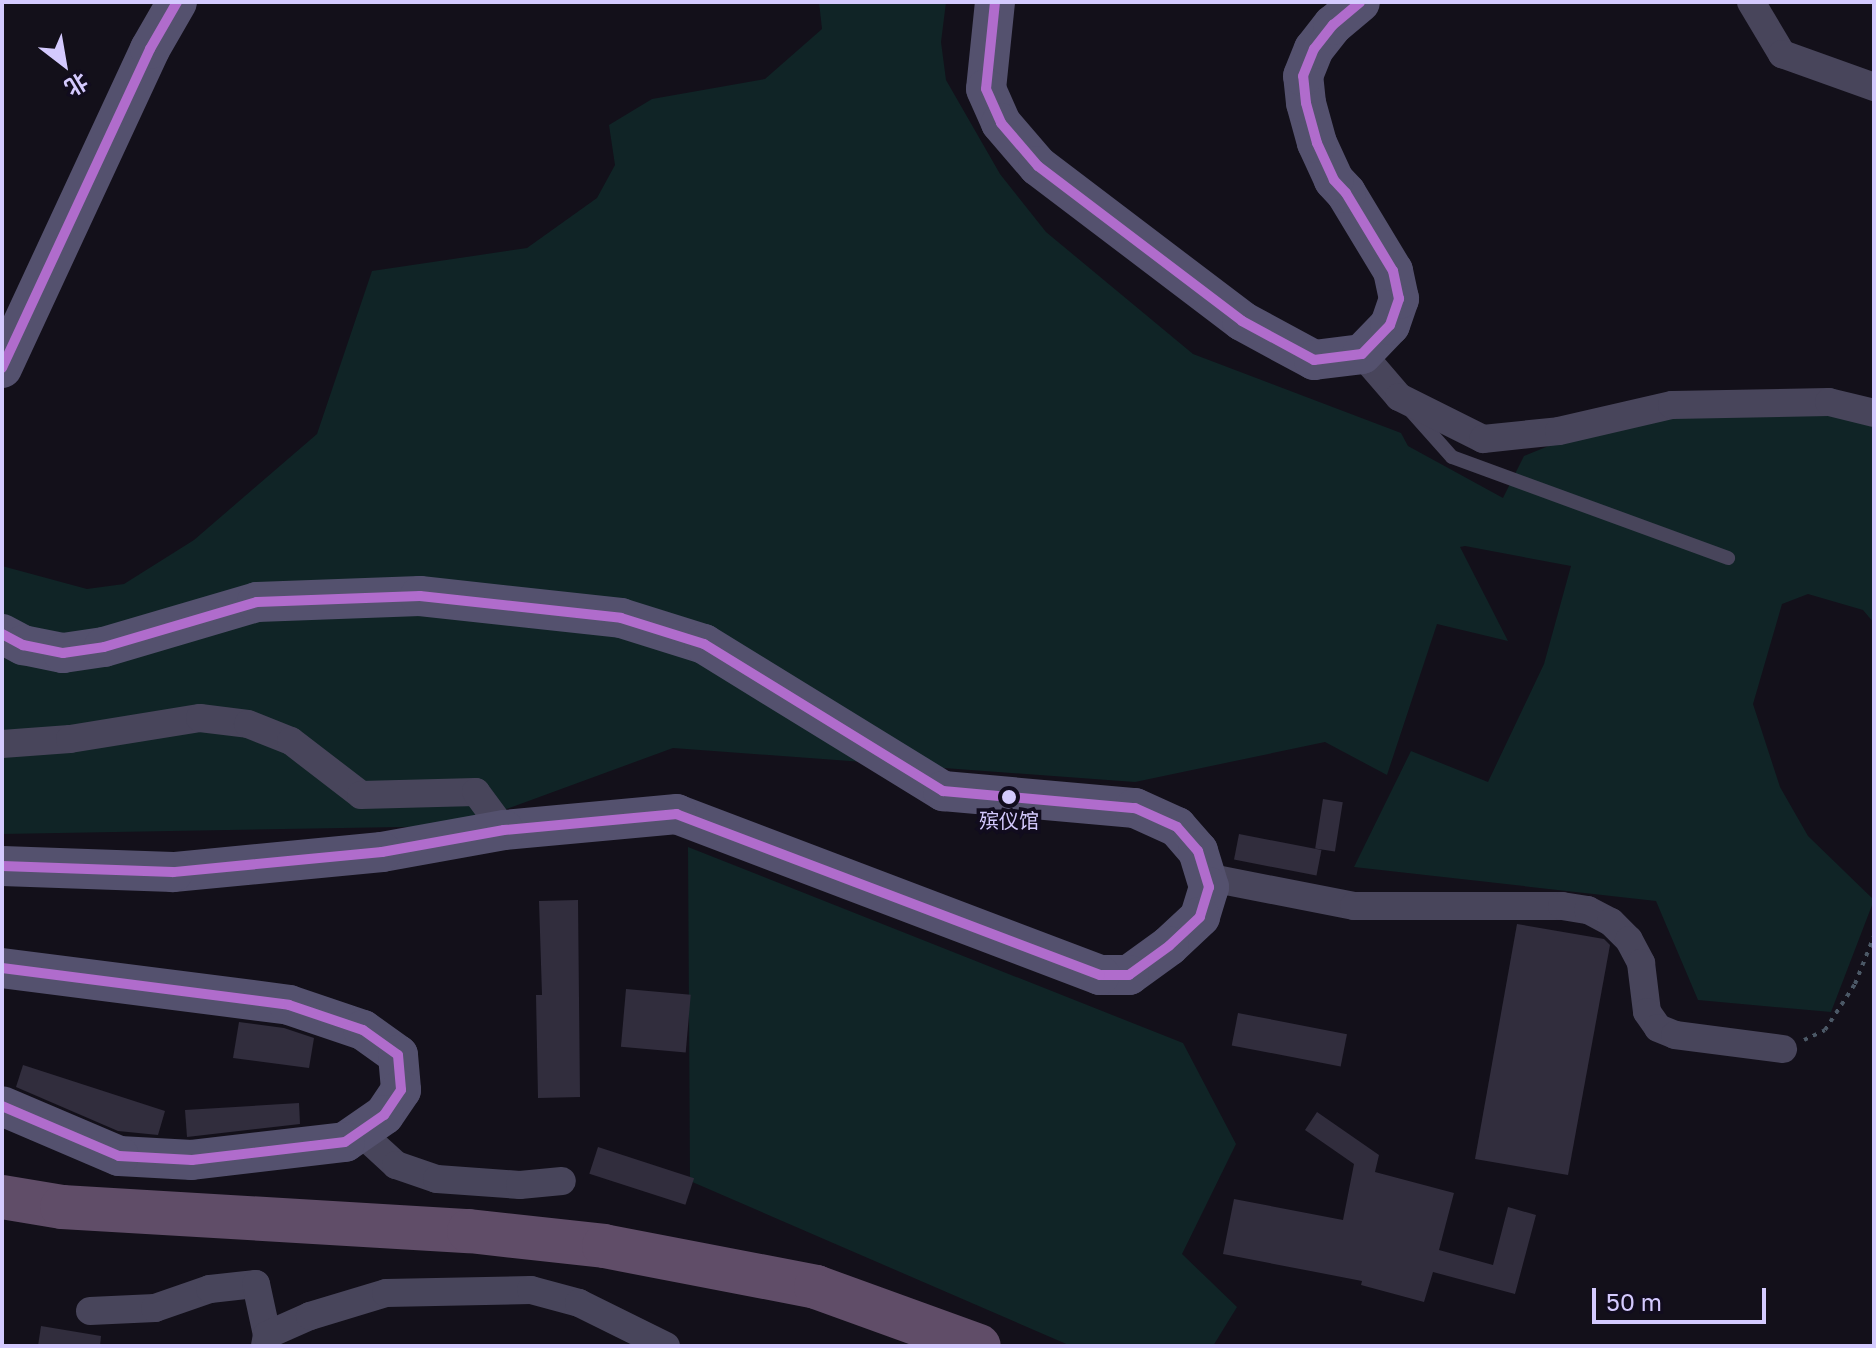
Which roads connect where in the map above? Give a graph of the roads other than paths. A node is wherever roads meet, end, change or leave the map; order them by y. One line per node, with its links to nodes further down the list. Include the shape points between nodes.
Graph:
1 (177, 2): 7 (main road, via 150,49)
2 (995, 2): 6 (main road, via 986,89 1001,123 1038,166 1242,321 1314,360)
3 (1360, 2): 6 (main road, via 1314,49 1303,76 1306,103 1329,168 1398,284 1390,325)
4 (1751, 2): 5 (street, via 1782,54)
5 (1874, 87)
6 (1362, 354): 8 (street)
7 (2, 368)
8 (1399, 397): 9 (street, via 1483,439 1559,431 1672,405 1829,402); 10 (lane, via 1452,457)
9 (1874, 413)
10 (1728, 558)
11 (2, 634): 15 (main road, via 23,645 63,653 104,647 257,602 420,596 621,618 704,644 943,791 1135,808 1177,827 1198,851)
12 (2, 744): 13 (street, via 200,718 248,724 291,741 361,795 476,792)
13 (504, 830): 14 (main road, via 382,852 173,872); 15 (main road, via 677,814 1100,975 1129,975 1169,946 1200,917 1209,887)
14 (2, 866)
15 (1206, 877): 17 (street, via 1354,906 1588,910 1629,940 1641,963 1647,1012 1658,1028 1675,1035)
16 (2, 968): 19 (main road, via 289,1005 363,1030 398,1055 401,1090 384,1115)
17 (1783, 1049)
18 (2, 1106): 19 (main road, via 119,1156 192,1160 345,1142)
19 (360, 1132): 20 (street, via 396,1165 437,1179 520,1185)
20 (562, 1181)
21 (2, 1197): 27 (highway, via 62,1207 469,1231 604,1246 816,1287)
22 (2, 1218): 26 (highway, via 59,1228 467,1252 601,1266 810,1307)
23 (90, 1311): 24 (street, via 155,1308 210,1289 256,1284)
24 (266, 1341): 25 (street, via 310,1316 386,1293 531,1290 579,1303)
25 (666, 1346)
26 (918, 1346)
27 (979, 1346)

